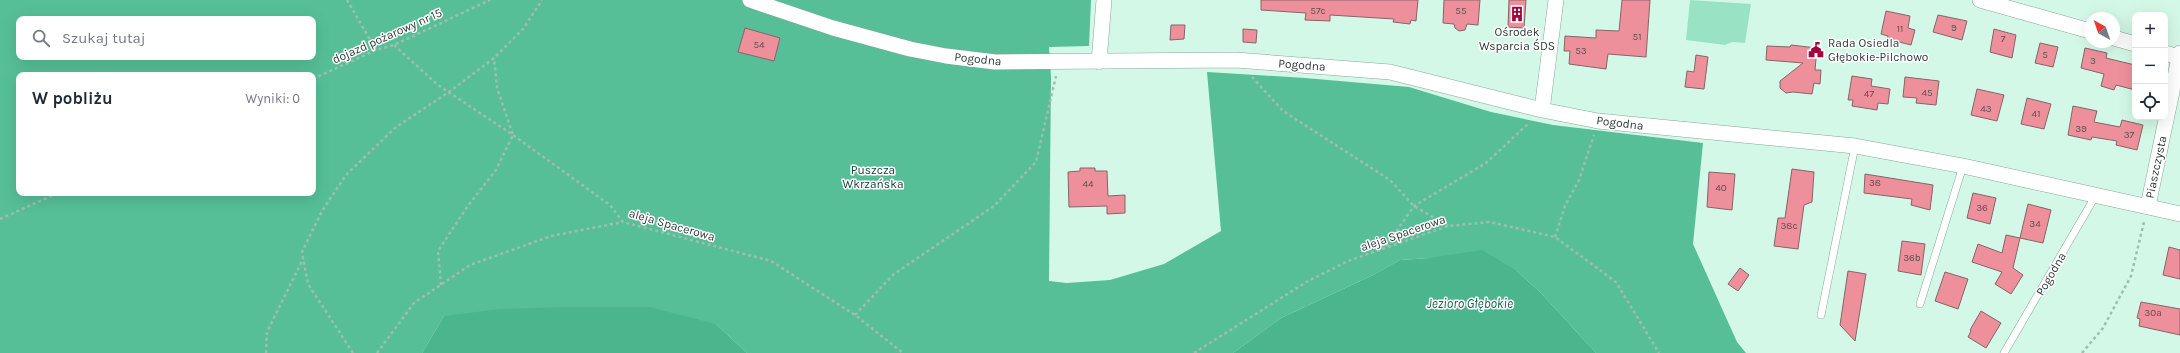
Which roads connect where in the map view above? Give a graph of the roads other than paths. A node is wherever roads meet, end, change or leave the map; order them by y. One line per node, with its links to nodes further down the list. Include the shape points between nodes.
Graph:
1 (750, 0): 9 (street, Pogodna, via 834,28 917,50 995,62)
2 (1104, 0): 9 (street)
3 (1556, 0): 10 (street)
4 (1980, 0): 5 (street)
5 (2084, 29)
6 (2120, 40): 7 (street)
7 (2132, 43)
8 (2175, 54): 14 (street, Piaszczysta)
9 (1099, 62): 10 (street, Pogodna, via 1236,60 1390,72)
10 (1542, 110): 11 (street, Pogodna, via 1598,121)
11 (1856, 146): 12 (street, Pogodna); 17 (lane)
12 (1963, 166): 13 (street, Pogodna); 16 (lane)
13 (2096, 195): 14 (street, Pogodna); 18 (lane, Pogodna)
14 (2148, 206): 15 (street, Pogodna)
15 (2180, 214)
16 (1920, 304)
17 (1821, 315)
18 (2004, 353)

